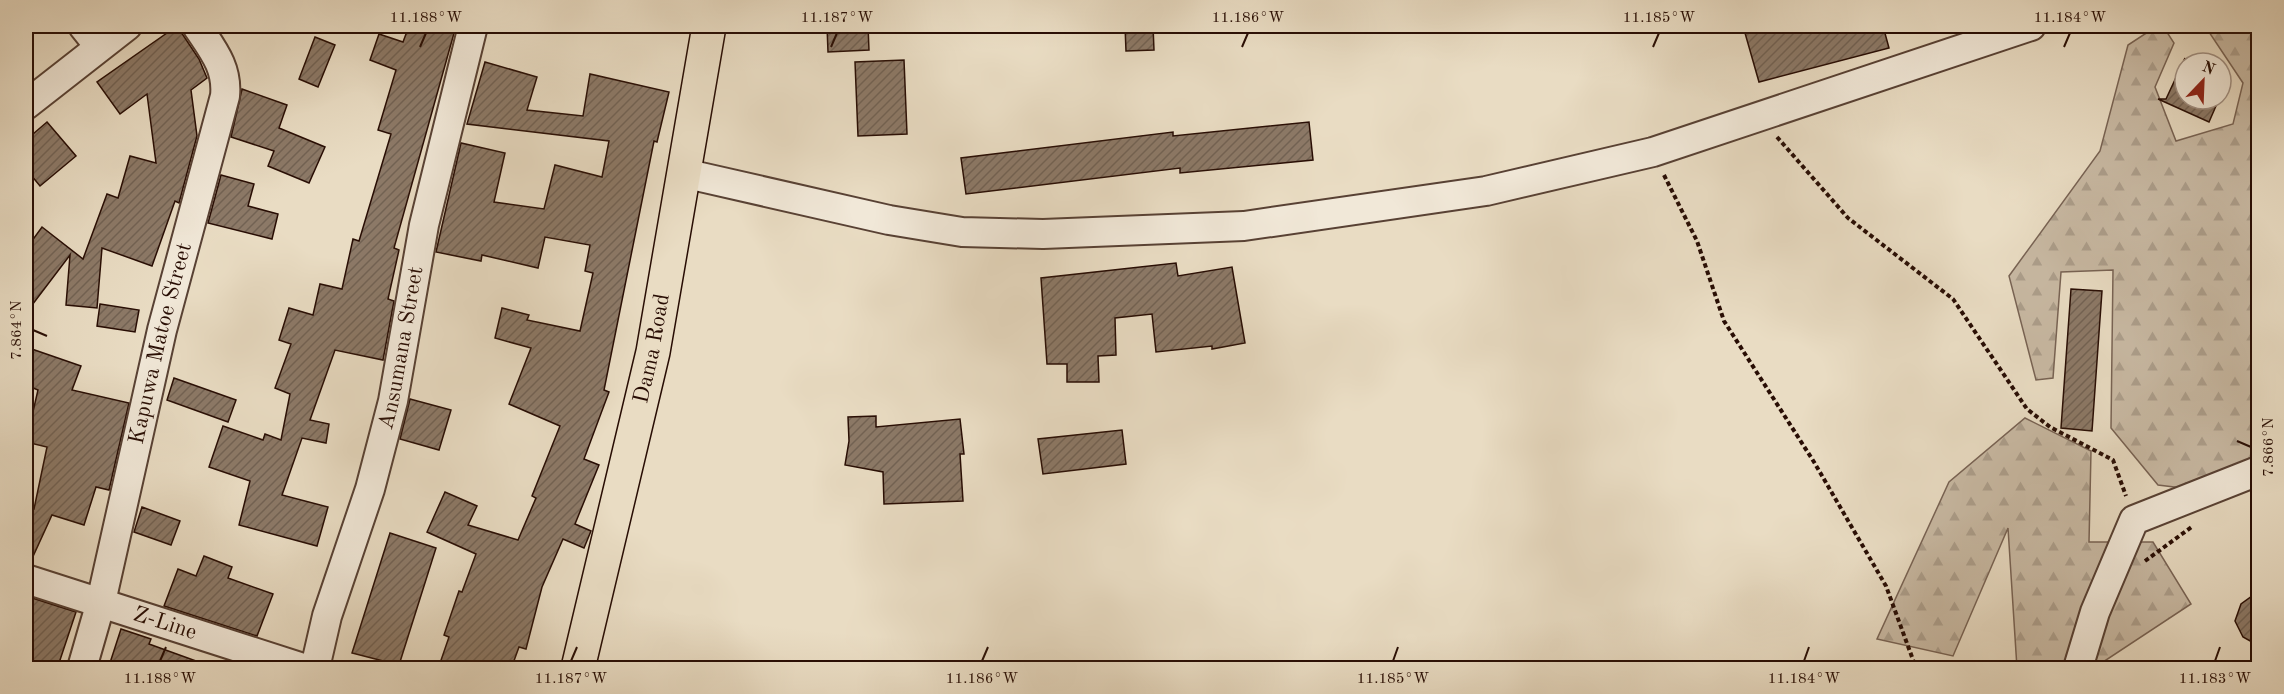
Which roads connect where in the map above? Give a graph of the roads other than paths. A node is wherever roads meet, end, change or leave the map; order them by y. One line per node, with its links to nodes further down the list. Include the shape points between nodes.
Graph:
1 (127, 26): 6 (street)
2 (197, 26): 11 (street, Kapuwa Matoe Street, via 223,66 225,96 162,330)
3 (473, 26): 14 (street, Ansumana Street, via 424,225 393,401 370,489 327,616)
4 (709, 26): 8 (highway, Dama Road)
5 (2031, 26): 8 (street, via 1653,152 1486,191 1244,226 1043,234 962,232 889,220)
6 (91, 36): 7 (street)
7 (26, 105)
8 (683, 173): 15 (highway, Dama Road, via 653,352)
9 (2259, 471): 16 (street, via 2134,520 2095,612)
10 (26, 579): 11 (street, Z-Line)
11 (101, 602): 12 (street, Kapuwa Matoe Street); 13 (street, Z-Line)
12 (81, 669)
13 (303, 669)
14 (315, 669)
15 (578, 669)
16 (2078, 669)

